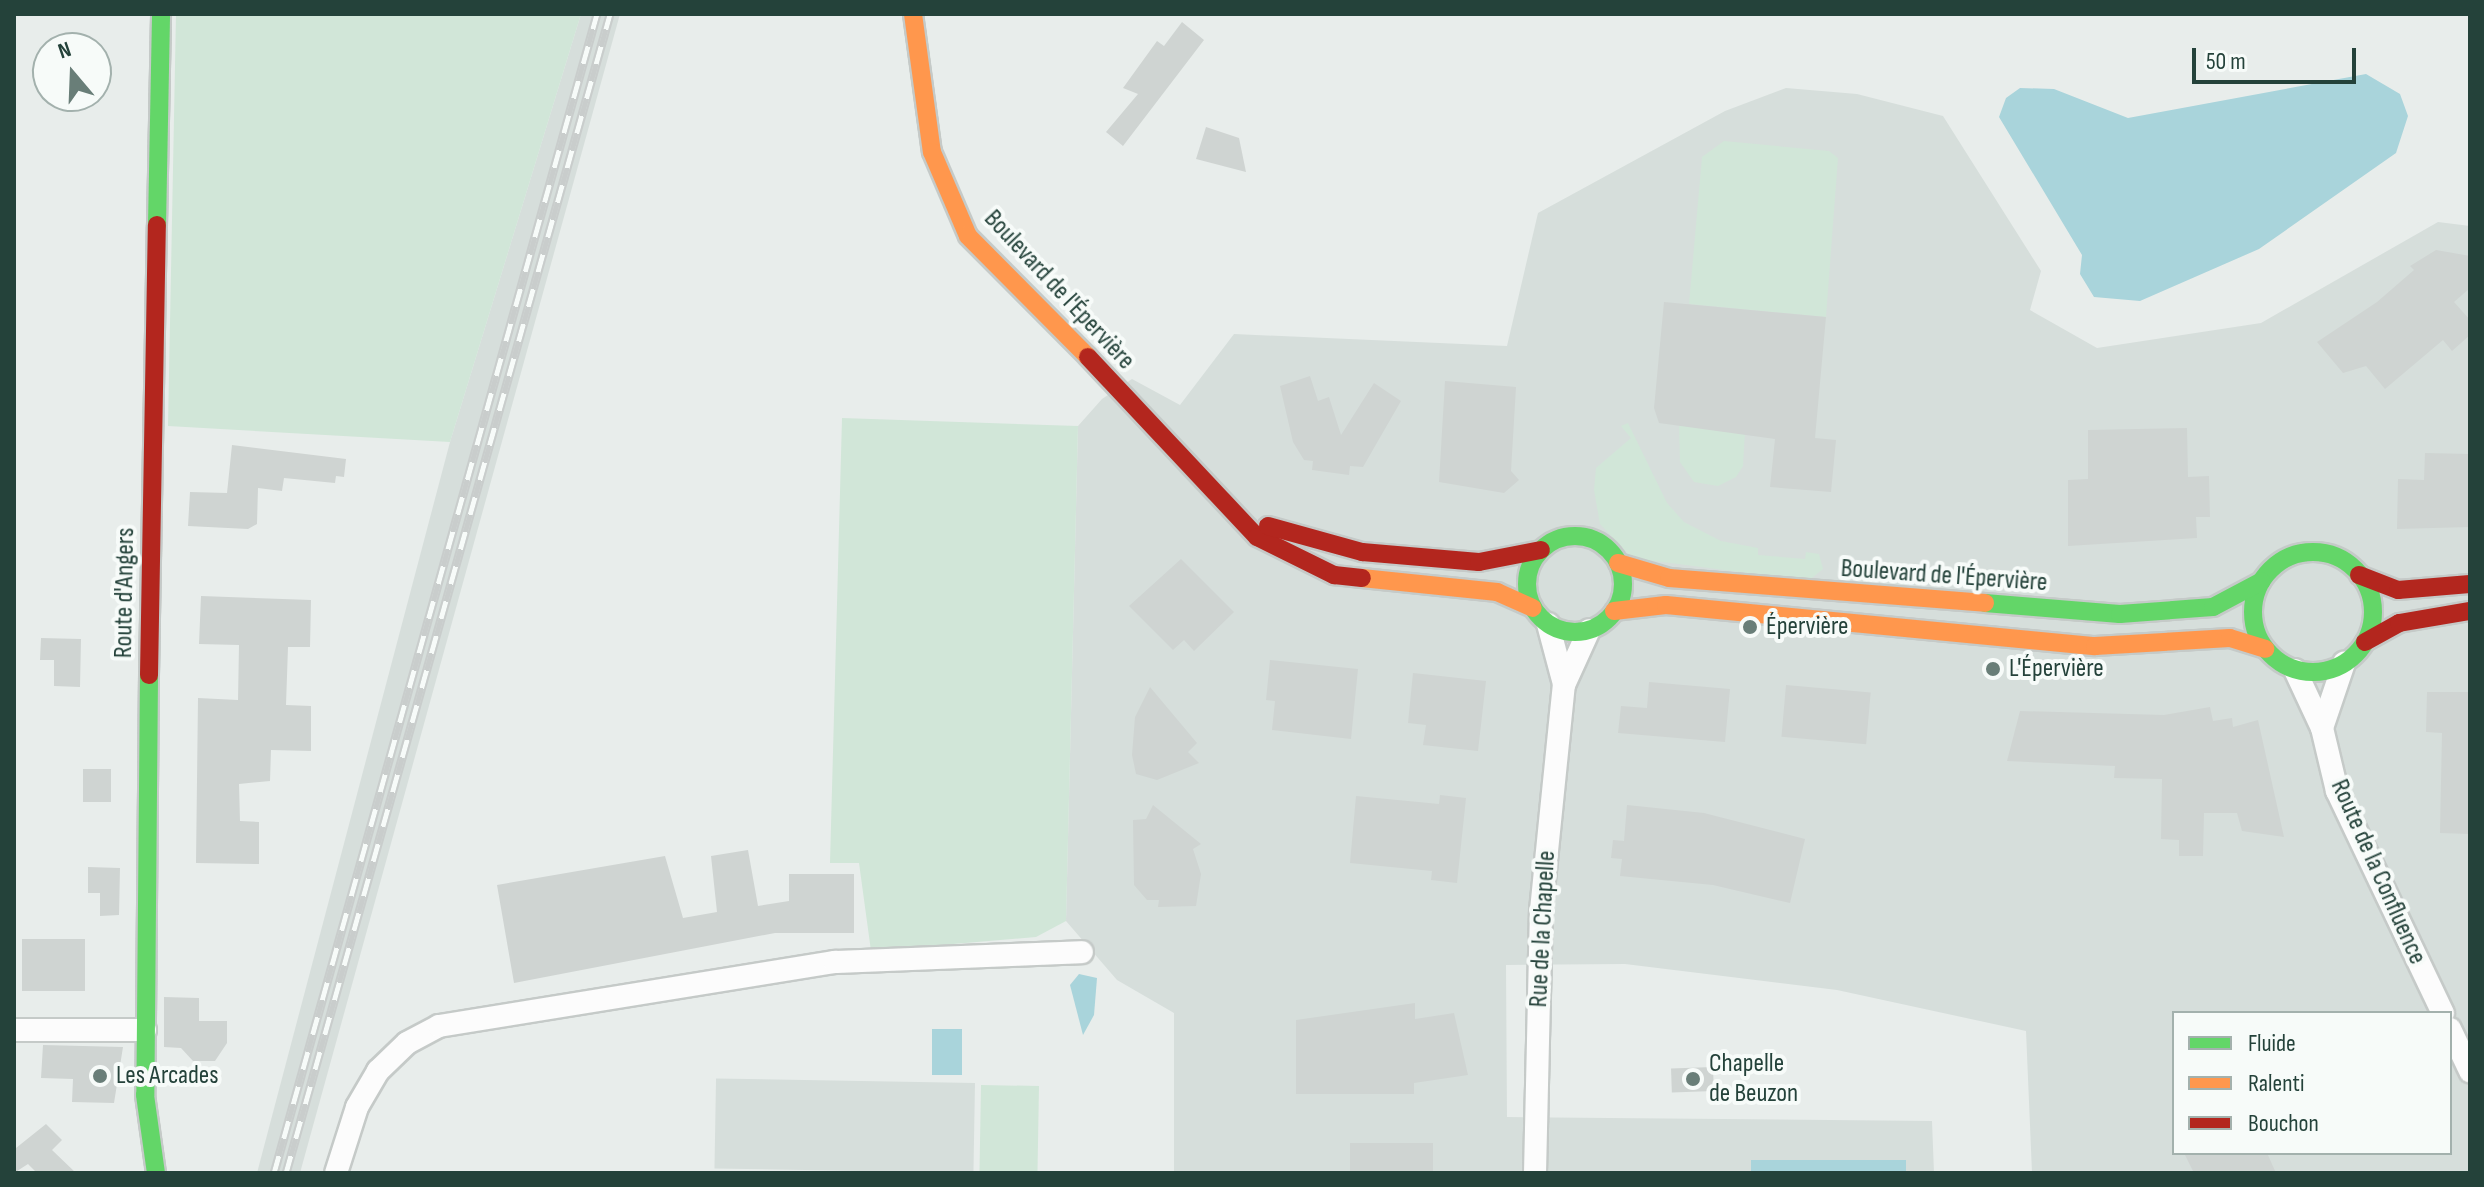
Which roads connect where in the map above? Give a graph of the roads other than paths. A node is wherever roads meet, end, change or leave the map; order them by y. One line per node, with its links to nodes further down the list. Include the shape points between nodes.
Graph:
1 (161, 14): 22 (street, Route d'Angers)
2 (913, 14): 3 (street, Boulevard de l'Épervière, via 932,152 968,236)
3 (1240, 512): 4 (street, Boulevard de l'Épervière, via 1309,542 1362,552 1479,562); 11 (street, Boulevard de l'Épervière, via 1257,537 1314,568 1359,580 1497,592)
4 (1541, 550): 5 (street, via 1560,538 1582,536 1603,545); 11 (street, via 1527,578)
5 (1618, 563): 7 (street, Boulevard de l'Épervière, via 1669,578 2120,614 2213,607); 9 (street, via 1623,587)
6 (2359, 575): 7 (street, via 2337,558 2310,553 2283,561); 8 (street, via 2398,590); 13 (street, via 2372,607)
7 (2262, 581): 14 (street, via 2253,616)
8 (2470, 584)
9 (1614, 611): 12 (street); 14 (street, Boulevard de l'Épervière, via 1666,605 2095,646 2230,638)
10 (2470, 611): 13 (street, via 2399,623)
11 (1540, 616): 12 (street); 17 (street, Rue de la Chapelle)
12 (1589, 630): 17 (street, Rue de la Chapelle)
13 (2365, 642): 15 (street)
14 (2265, 649): 16 (street)
15 (2344, 663): 16 (street, via 2324,671); 18 (street)
16 (2295, 670): 18 (street, Route de la Confluence)
17 (1564, 685): 27 (street, Rue de la Chapelle, via 1540,932)
18 (2322, 728): 20 (street, Route de la Confluence, via 2337,791)
19 (1082, 952): 26 (street, via 835,962 439,1026 407,1043 378,1071 357,1107)
20 (2442, 1011)
21 (14, 1030): 22 (street)
22 (145, 1030): 25 (street, Route d'Angers, via 146,1106)
23 (2452, 1033): 24 (street)
24 (2470, 1071)
25 (156, 1173)
26 (336, 1173)
27 (1535, 1173)

